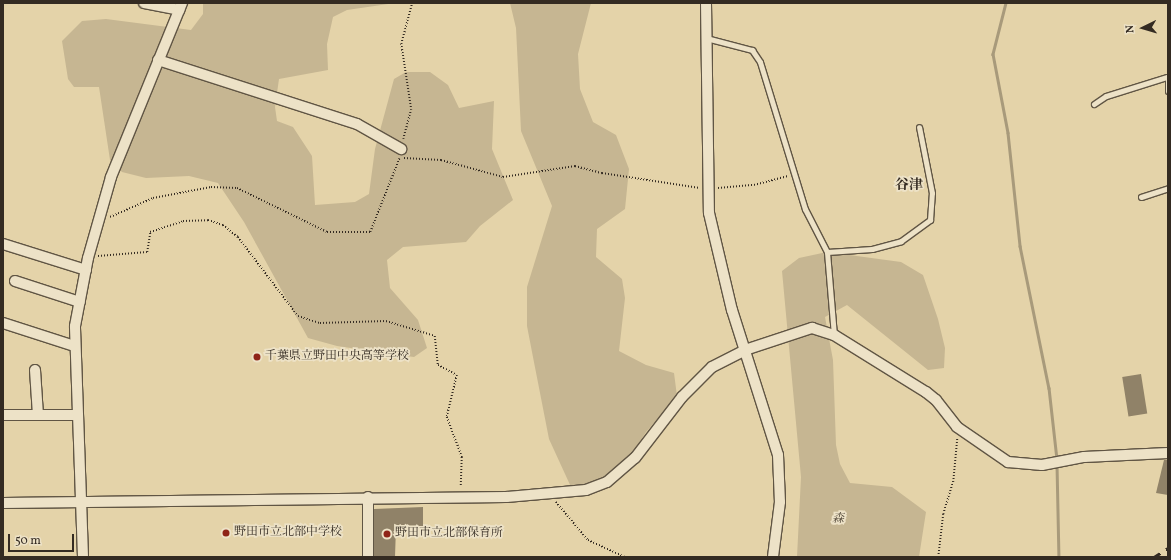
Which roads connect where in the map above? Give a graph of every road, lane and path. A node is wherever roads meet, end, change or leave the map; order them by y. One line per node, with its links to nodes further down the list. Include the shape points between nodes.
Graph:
1 (144, 3): 4 (street)
2 (412, 3): 11 (path, via 401,44 411,110)
3 (706, 3): 5 (street)
4 (180, 7): 6 (street)
5 (706, 38): 12 (lane, via 752,50 757,55 768,80 781,138); 14 (street)
6 (158, 60): 11 (street, via 357,124); 16 (street)
7 (1168, 77): 8 (lane); 9 (lane, via 1106,96)
8 (1168, 91)
9 (1094, 104)
10 (919, 127): 18 (lane, via 932,193 930,220 901,241 872,249)
11 (400, 154): 14 (path, via 442,160 503,177 575,166 602,173); 16 (path, via 370,232 327,232 237,188 211,186 153,198)
12 (794, 174): 14 (path, via 754,186); 18 (lane, via 805,209)
13 (1168, 188): 15 (lane)
14 (706, 189): 26 (street, via 720,270)
15 (1142, 197)
16 (97, 223): 19 (street)
17 (3, 244): 20 (street)
18 (827, 252): 24 (lane)
19 (88, 258): 20 (street); 35 (path, via 147,252 150,232 183,221 208,220 223,225 238,237 298,316 320,322 386,321 435,336 438,365 454,370 458,380 447,417 462,457)
20 (86, 270): 22 (street)
21 (15, 281): 22 (street)
22 (80, 302): 25 (street)
23 (3, 323): 25 (street)
24 (834, 335): 26 (street, via 806,329); 31 (street, via 936,400)
25 (74, 346): 30 (street)
26 (745, 350): 33 (street, via 712,367 694,383 619,473 586,490); 41 (street, via 778,455 780,502)
27 (35, 370): 29 (street)
28 (3, 415): 29 (street)
29 (38, 415): 30 (street)
30 (77, 415): 36 (street)
31 (957, 427): 32 (street, via 1008,462 1056,463); 42 (path, via 953,482 943,514)
32 (1168, 453)
33 (549, 496): 35 (street); 40 (path, via 588,540)
34 (368, 497): 35 (street); 36 (street); 39 (street)
35 (459, 497)
36 (81, 502): 37 (street); 38 (street)
37 (3, 503)
38 (83, 557)
39 (368, 557)
40 (625, 557)
41 (773, 557)
42 (938, 557)

